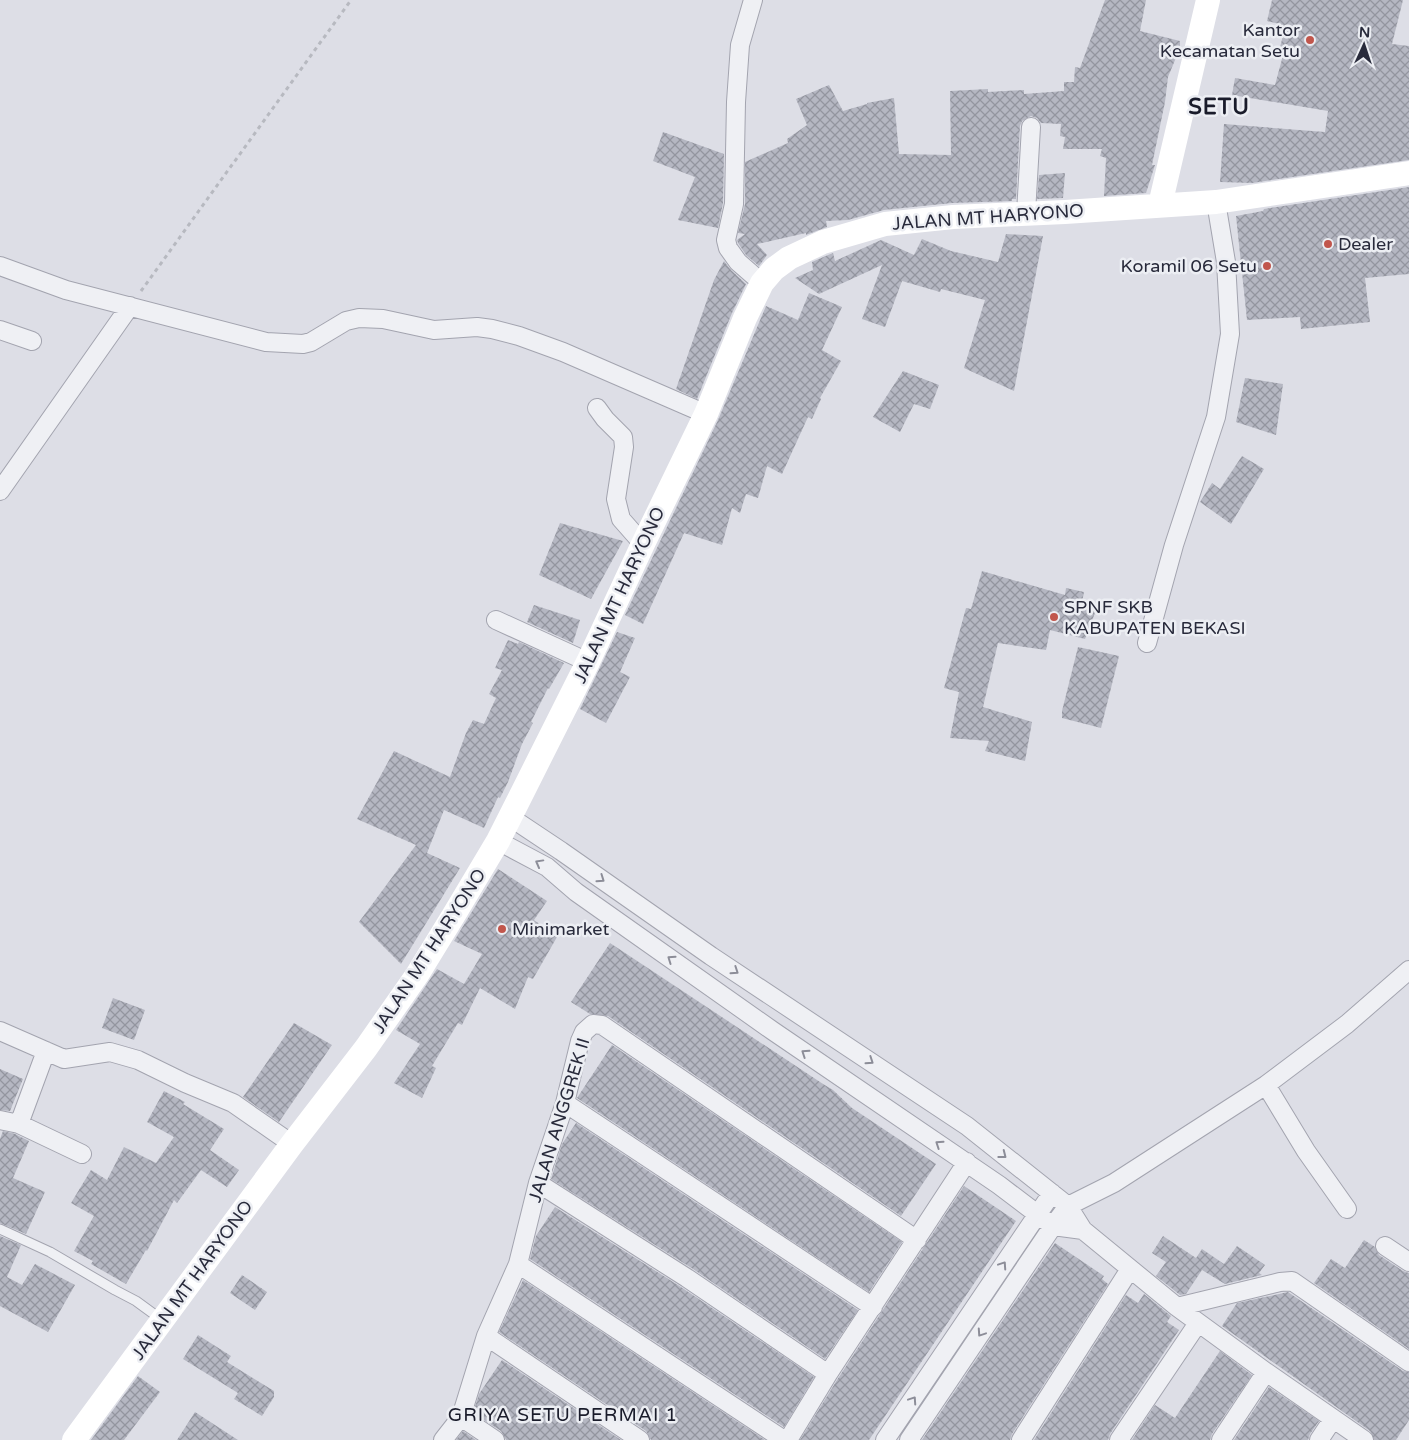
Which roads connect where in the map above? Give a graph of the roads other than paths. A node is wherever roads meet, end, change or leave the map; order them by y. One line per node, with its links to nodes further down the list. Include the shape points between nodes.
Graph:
1 (753, 0): 9 (street, via 740,45 734,204 726,240 738,262)
2 (1208, 0): 6 (main road)
3 (1031, 127): 7 (street)
4 (1409, 173): 5 (main road, JALAN MT HARYONO)
5 (1216, 202): 6 (main road, JALAN MT HARYONO); 18 (street, via 1226,262 1230,334 1216,417)
6 (1160, 205): 7 (main road, JALAN MT HARYONO)
7 (1026, 213): 9 (main road, JALAN MT HARYONO, via 885,224 823,242 789,258)
8 (0, 266): 10 (street, via 66,290)
9 (762, 283): 14 (main road, JALAN MT HARYONO)
10 (130, 306): 14 (street, via 266,342 287,344 311,342 346,321 358,318 383,319 434,330 492,329 563,352); 15 (street)
11 (0, 330): 12 (street)
12 (32, 341)
13 (597, 408): 16 (street, via 623,437 616,499 621,519)
14 (706, 414): 16 (main road, JALAN MT HARYONO)
15 (0, 492)
16 (643, 544): 19 (main road, JALAN MT HARYONO)
17 (496, 620): 19 (street)
18 (1146, 643)
19 (588, 662): 20 (main road, JALAN MT HARYONO)
20 (510, 817): 21 (main road, JALAN MT HARYONO); 33 (street, one-way to 33, via 711,956 967,1126)
21 (498, 841): 29 (main road, JALAN MT HARYONO, via 417,975); 31 (street, one-way to 21, via 773,1031 576,892 547,867)
22 (1409, 970): 25 (street, via 1347,1024)
23 (0, 1031): 24 (street)
24 (46, 1051): 28 (street); 29 (street, via 64,1059 110,1052 138,1060 233,1102)
25 (1266, 1085): 34 (street, via 1114,1183); 35 (street, via 1306,1151)
26 (565, 1104): 32 (street, JALAN ANGGREK II); 40 (street, JALAN ANGGREK II, via 580,1041 584,1032 597,1023); 45 (street)
27 (0, 1120): 28 (street)
28 (19, 1124): 30 (street)
29 (292, 1144): 47 (main road, JALAN MT HARYONO)
30 (82, 1154)
31 (967, 1162): 36 (street); 40 (street)
32 (538, 1183): 43 (street, JALAN ANGGREK II); 52 (street, via 687,1278)
33 (1052, 1194): 34 (street); 36 (street)
34 (1068, 1206): 37 (street); 39 (street)
35 (1347, 1209)
36 (1037, 1215): 37 (street); 60 (street, one-way to 36)
37 (1053, 1226): 39 (street); 61 (street, one-way to 61)
38 (0, 1229): 47 (lane, via 50,1252 136,1301)
39 (1083, 1230): 44 (street)
40 (917, 1240): 45 (street)
41 (1385, 1246): 42 (street)
42 (1409, 1262)
43 (518, 1264): 49 (street, JALAN ANGGREK II); 59 (street)
44 (1130, 1269): 46 (street); 62 (street)
45 (873, 1307): 52 (street)
46 (1177, 1307): 48 (street); 50 (street, via 1292,1281)
47 (162, 1320): 55 (main road, JALAN MT HARYONO)
48 (1198, 1323): 51 (street); 63 (street)
49 (486, 1336): 53 (street, JALAN ANGGREK II); 58 (street)
50 (1409, 1362)
51 (1266, 1372): 54 (street); 64 (street)
52 (828, 1374): 59 (street)
53 (461, 1417): 56 (street, JALAN ANGGREK II); 57 (street)
54 (1333, 1419): 65 (street); 66 (street)
55 (74, 1440)
56 (443, 1440)
57 (495, 1440)
58 (640, 1440)
59 (786, 1440)
60 (886, 1440)
61 (909, 1440)
62 (1021, 1440)
63 (1119, 1440)
64 (1221, 1440)
65 (1318, 1440)
66 (1364, 1440)

